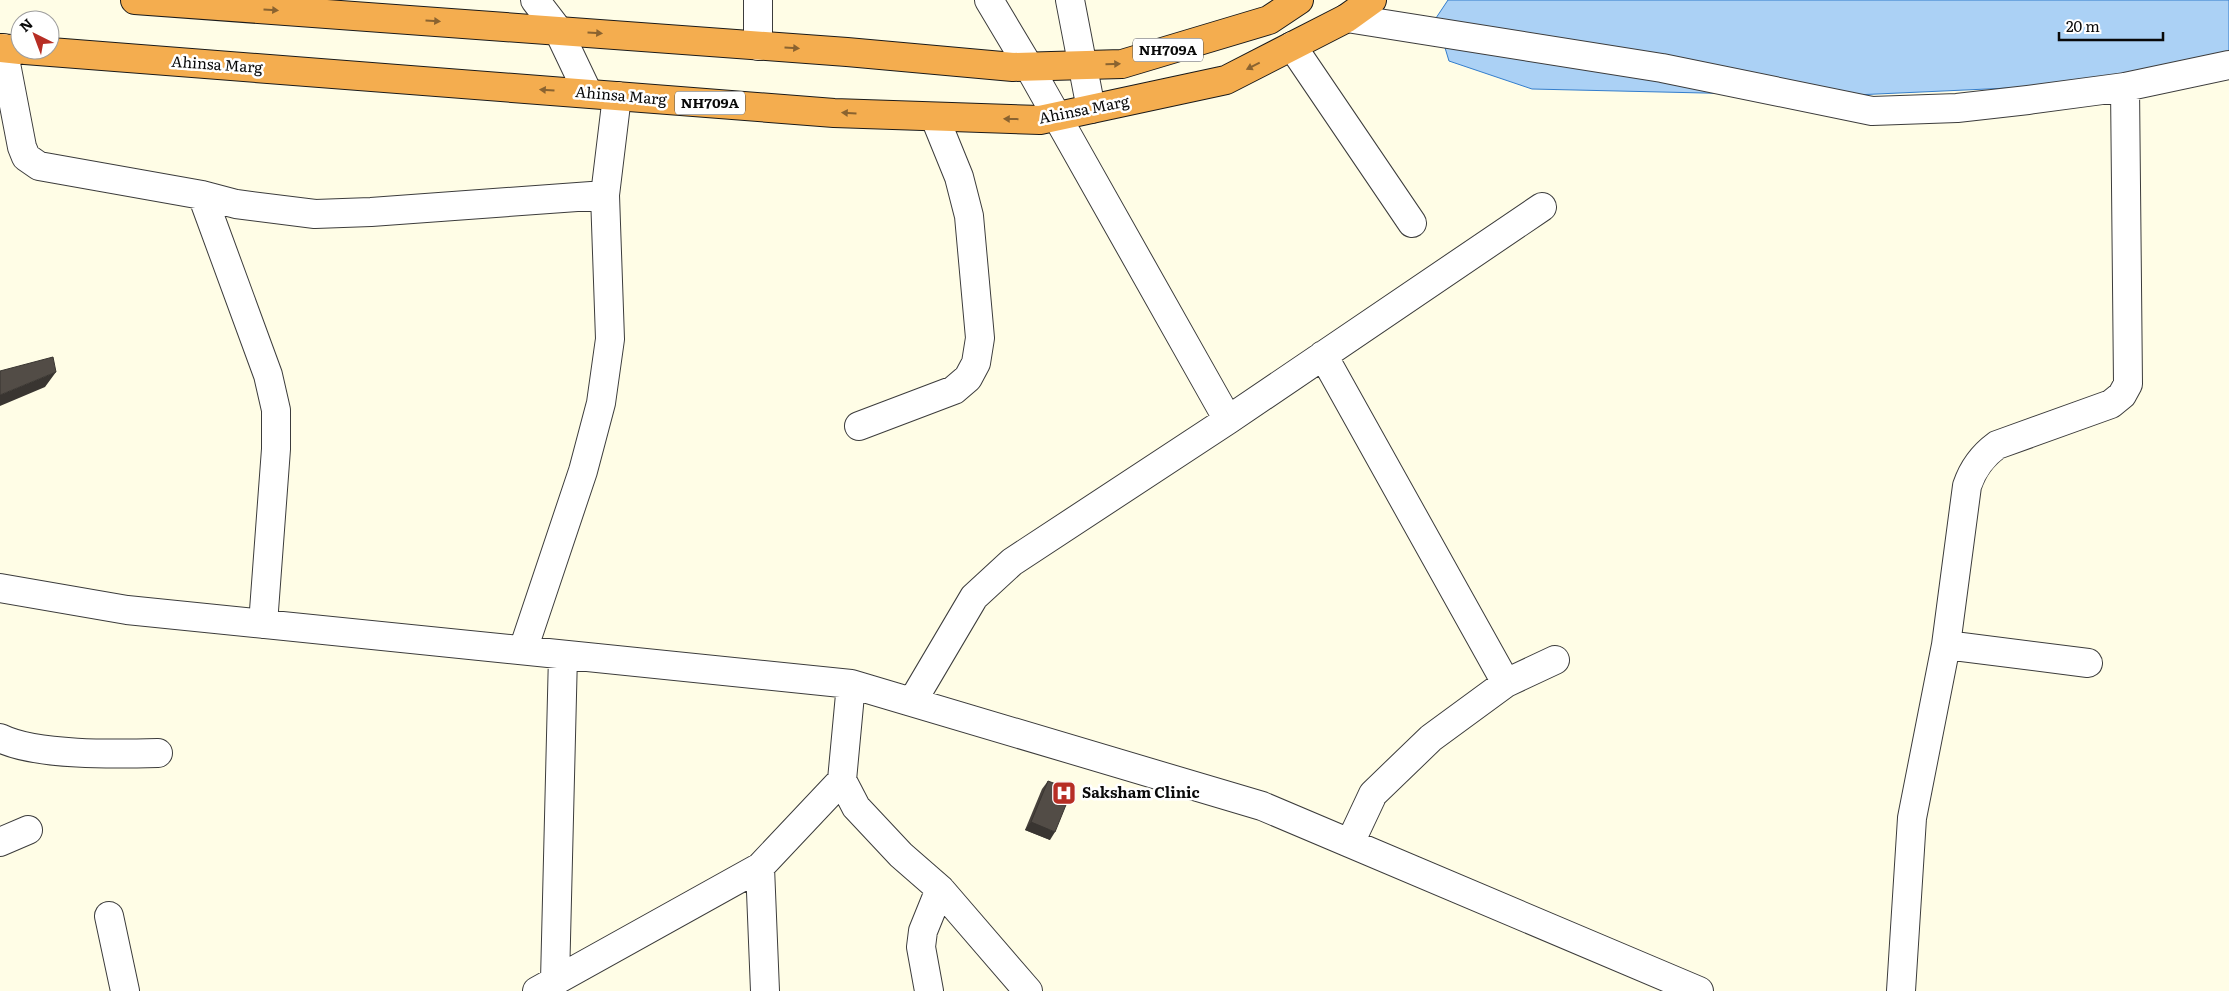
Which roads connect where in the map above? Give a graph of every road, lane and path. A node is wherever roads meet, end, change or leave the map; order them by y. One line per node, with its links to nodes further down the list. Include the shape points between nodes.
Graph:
1 (135, 0): 9 (highway, NH709A, one-way to 9)
2 (535, 0): 9 (street)
3 (758, 0): 10 (street)
4 (989, 0): 16 (street)
5 (1070, 0): 14 (street)
6 (1299, 0): 14 (highway, NH709A, one-way to 6, via 1122,64 1223,34 1269,20)
7 (1372, 0): 8 (highway, Ahinsa Marg / NH709A)
8 (1347, 18): 11 (highway, Ahinsa Marg / NH709A); 17 (street, via 1662,68 1872,111 1957,108)
9 (558, 30): 10 (highway, NH709A, one-way to 10); 18 (street)
10 (758, 46): 16 (highway, NH709A, one-way to 16)
11 (1292, 46): 20 (highway, Ahinsa Marg / NH709A, one-way to 20, via 1226,80); 26 (street)
12 (60, 53): 18 (highway, Ahinsa Marg / NH709A, one-way to 12)
13 (13, 60): 23 (street, via 22,147 26,157 39,166 69,173)
14 (1082, 65): 16 (highway, NH709A); 20 (street)
15 (2229, 65): 17 (street)
16 (1029, 67): 21 (street)
17 (2125, 87): 32 (street, via 2128,384 2122,395 2111,404 1997,445 1977,463 1968,486)
18 (588, 93): 19 (highway, Ahinsa Marg / NH709A)
19 (617, 96): 22 (highway, Ahinsa Marg / NH709A, one-way to 19); 24 (street)
20 (1091, 109): 21 (highway, Ahinsa Marg / NH709A)
21 (1056, 116): 22 (highway, Ahinsa Marg / NH709A, one-way to 22, via 1040,120); 28 (street)
22 (935, 118): 29 (street, via 959,177 969,216 980,338 976,363 968,378 954,390)
23 (202, 195): 24 (street, via 236,204 314,214); 31 (street, via 268,375 276,410)
24 (605, 195): 33 (street, via 610,339 601,403 584,470)
25 (1542, 207): 27 (street)
26 (1412, 223)
27 (1323, 355): 28 (street); 37 (street)
28 (1228, 420): 39 (street, via 1012,562 974,596)
29 (860, 426)
30 (0, 588): 31 (street, via 127,610)
31 (263, 624): 33 (street)
32 (1946, 645): 36 (street); 55 (street, via 1912,818)
33 (523, 650): 34 (street)
34 (563, 655): 38 (street); 49 (street)
35 (1556, 660): 37 (street)
36 (2088, 662)
37 (1506, 683): 45 (street, via 1431,738 1373,794)
38 (851, 684): 39 (street); 42 (street)
39 (912, 702): 45 (street, via 1262,806)
40 (0, 738): 41 (street, via 30,746 98,754)
41 (158, 753)
42 (842, 780): 46 (street); 47 (street, via 856,807 901,855)
43 (28, 830): 44 (street)
44 (0, 842)
45 (1350, 843): 54 (street)
46 (760, 866): 49 (street); 51 (street)
47 (940, 889): 52 (street, via 920,947); 53 (street)
48 (109, 916): 50 (street)
49 (546, 985)
50 (125, 991)
51 (766, 991)
52 (929, 991)
53 (1028, 991)
54 (1699, 991)
55 (1901, 991)

